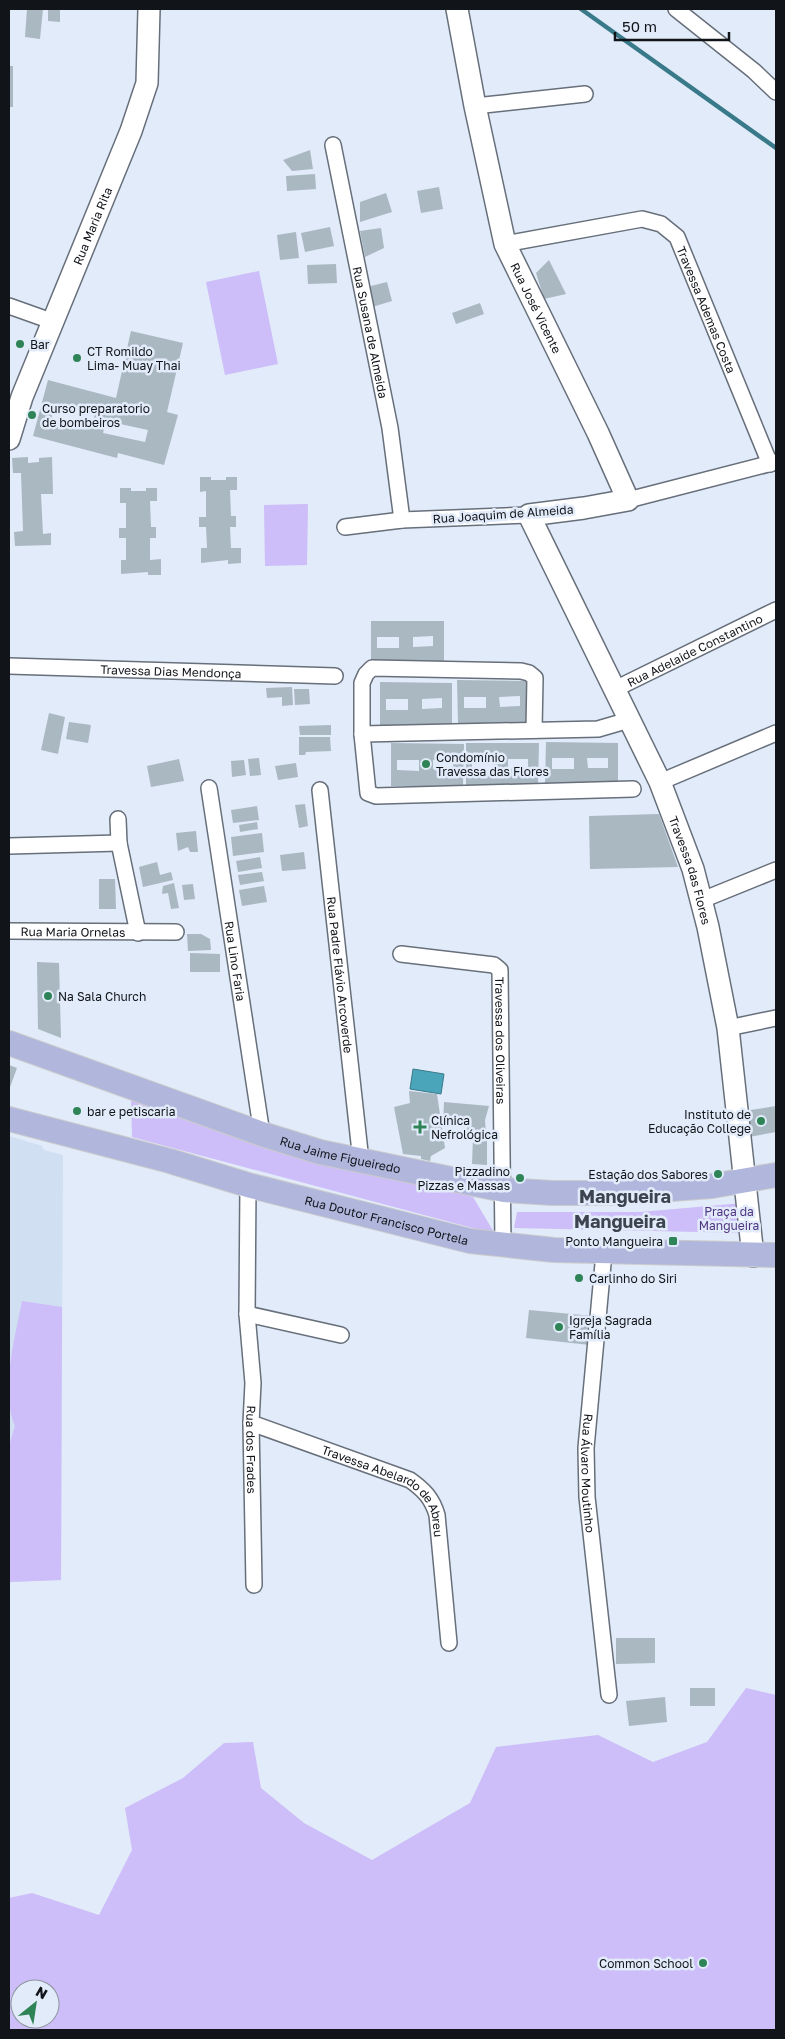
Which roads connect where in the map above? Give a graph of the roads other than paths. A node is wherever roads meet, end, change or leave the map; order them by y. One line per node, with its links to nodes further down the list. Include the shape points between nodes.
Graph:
1 (149, 9): 10 (street, Rua Maria Rita, via 147,83)
2 (457, 9): 6 (street, Rua José Vicente)
3 (676, 9): 4 (street)
4 (776, 92)
5 (585, 94): 6 (street)
6 (475, 106): 8 (street, Rua José Vicente)
7 (333, 145): 15 (street, Rua Susana de Almeida, via 390,428)
8 (505, 244): 12 (street, Travessa Ademas Costa, via 642,219 660,224 677,237); 13 (street, Rua José Vicente)
9 (9, 306): 10 (street)
10 (54, 322): 11 (street, Rua Maria Rita)
11 (9, 438)
12 (773, 463): 13 (street, Rua Joaquim de Almeida)
13 (628, 500): 14 (street, Rua Joaquim de Almeida)
14 (529, 515): 15 (street, Rua Joaquim de Almeida); 20 (street, Travessa das Flores)
15 (402, 520): 16 (street, Rua Joaquim de Almeida)
16 (345, 526)
17 (776, 610): 20 (street, Rua Adelaide Constantino)
18 (9, 666): 19 (street, Travessa Dias Mendonça)
19 (334, 676)
20 (613, 690): 21 (street, Travessa das Flores)
21 (629, 720): 22 (street, via 598,729); 25 (street, Travessa das Flores)
22 (534, 730): 24 (street); 24 (street, via 535,678 530,673 372,668 362,683)
23 (776, 733): 25 (street)
24 (362, 734): 27 (street, via 368,793 376,796)
25 (660, 782): 33 (street, Travessa das Flores)
26 (208, 788): 42 (street, Rua Lino Faria)
27 (633, 789)
28 (320, 790): 43 (street, Rua Padre Flávio Arcoverde)
29 (118, 819): 30 (street, Rua Maria Ornelas)
30 (119, 843): 31 (street); 35 (street, Rua Maria Ornelas)
31 (9, 846)
32 (776, 870): 33 (street)
33 (702, 900): 39 (street, Travessa das Flores)
34 (9, 931): 35 (street, Rua Maria Ornelas)
35 (138, 932): 36 (street, Rua Maria Ornelas)
36 (176, 932)
37 (401, 954): 47 (street, Travessa dos Oliveiras, via 494,965 500,970)
38 (776, 1018): 39 (street)
39 (728, 1028): 45 (street, Travessa das Flores)
40 (9, 1043): 42 (main road, Rua Jaime Figueiredo)
41 (9, 1119): 46 (main road, Rua Doutor Francisco Portela)
42 (262, 1134): 43 (main road, Rua Jaime Figueiredo)
43 (361, 1161): 47 (main road, Rua Jaime Figueiredo)
44 (776, 1175): 45 (main road, Rua Jaime Figueiredo)
45 (745, 1181): 47 (main road, Rua Jaime Figueiredo, via 617,1193); 51 (street, Travessa das Flores)
46 (248, 1185): 48 (main road, Rua Doutor Francisco Portela, via 470,1241); 52 (street, Rua dos Frades)
47 (504, 1190): 48 (street, Travessa dos Oliveiras)
48 (503, 1245): 49 (main road, Rua Doutor Francisco Portela)
49 (604, 1253): 51 (main road, Rua Doutor Francisco Portela); 57 (street, Rua Álvaro Moutinho, via 586,1448 587,1497)
50 (776, 1255): 51 (main road, Rua Doutor Francisco Portela)
51 (753, 1256)
52 (247, 1314): 53 (street); 54 (street, Rua dos Frades, via 253,1383)
53 (341, 1335)
54 (251, 1423): 55 (street, Rua dos Frades); 56 (street, Travessa Abelardo de Abreu, via 410,1480 423,1489 433,1502 437,1515)
55 (254, 1585)
56 (449, 1643)
57 (610, 1695)

